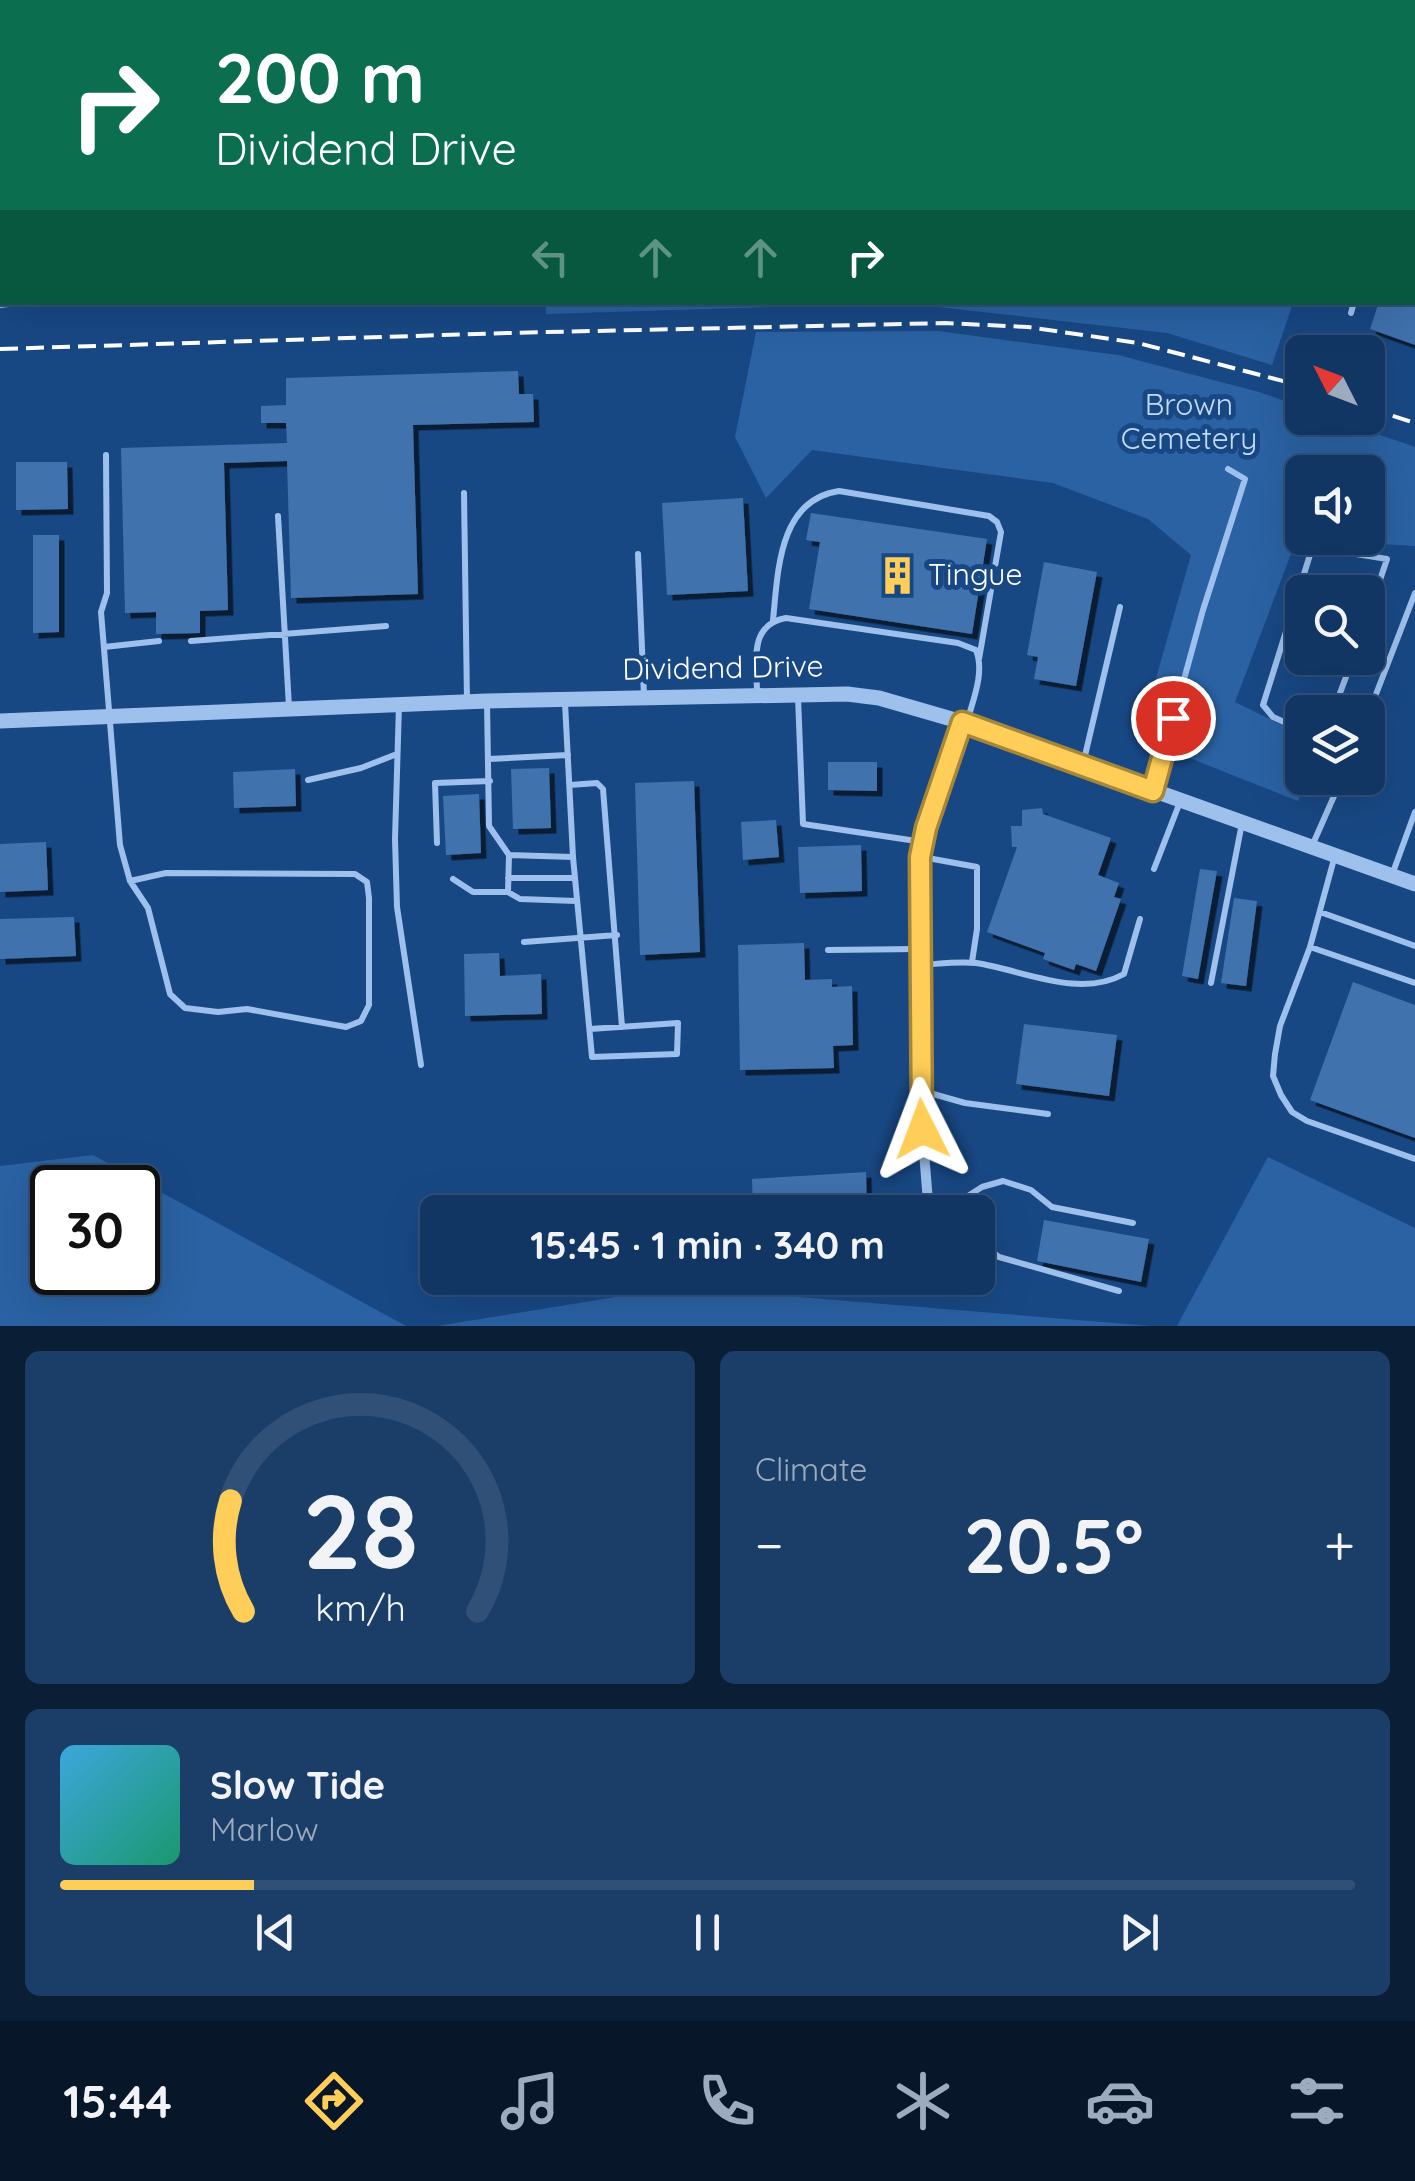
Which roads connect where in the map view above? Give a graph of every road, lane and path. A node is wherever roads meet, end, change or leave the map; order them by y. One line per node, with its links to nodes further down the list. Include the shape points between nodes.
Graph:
1 (1353, 305): 2 (lane)
2 (1351, 313)
3 (106, 456): 18 (lane)
4 (1228, 469): 40 (lane, via 1246,480)
5 (464, 493): 26 (lane)
6 (278, 516): 14 (lane)
7 (638, 554): 23 (lane)
8 (1304, 575): 9 (lane, via 1314,542 1387,560)
9 (1382, 575)
10 (1415, 593): 22 (lane)
11 (1120, 607): 36 (lane)
12 (772, 620): 19 (lane, via 958,644 976,650); 19 (lane, via 784,538 812,500 826,493 988,516 1001,532); 20 (lane, via 759,637)
13 (386, 626): 14 (lane)
14 (284, 634): 16 (lane); 28 (lane)
15 (1285, 635): 31 (lane, via 1263,705)
16 (191, 640)
17 (159, 641): 18 (lane)
18 (104, 647): 29 (lane)
19 (979, 659): 32 (lane)
20 (756, 693): 21 (street, Dividend Drive); 23 (street, Dividend Drive)
21 (798, 694): 32 (street, Dividend Drive, via 879,698); 45 (lane, via 803,824)
22 (1376, 695)
23 (644, 697): 24 (street, Dividend Drive)
24 (565, 699): 25 (street, Dividend Drive); 34 (lane)
25 (487, 701): 26 (street, Dividend Drive); 35 (lane)
26 (467, 702): 27 (street, Dividend Drive)
27 (399, 705): 28 (street, Dividend Drive); 33 (lane)
28 (289, 708): 29 (street, Dividend Drive)
29 (110, 716): 30 (street, Dividend Drive); 57 (lane, via 120,845)
30 (0, 721)
31 (1285, 722)
32 (964, 723): 36 (street, Dividend Drive); 45 (street)
33 (397, 754): 37 (lane); 76 (lane, via 398,907)
34 (568, 755): 35 (lane); 39 (lane)
35 (489, 759): 38 (lane)
36 (1082, 765): 40 (street, Dividend Drive)
37 (308, 780)
38 (490, 781): 46 (lane, via 435,783); 48 (lane, via 490,826)
39 (570, 785): 50 (lane); 63 (lane, via 604,788)
40 (1153, 791): 42 (street, Dividend Drive)
41 (1335, 795): 47 (lane)
42 (1180, 800): 44 (street, Dividend Drive); 52 (lane)
43 (1415, 812): 53 (lane)
44 (1242, 822): 47 (street, Dividend Drive); 72 (lane)
45 (923, 842): 51 (street)
46 (438, 843)
47 (1312, 847): 49 (street, Dividend Drive)
48 (508, 855): 50 (lane); 54 (lane)
49 (1335, 855): 53 (street, Dividend Drive); 61 (lane)
50 (573, 857): 55 (lane)
51 (920, 857): 67 (street); 70 (lane, via 976,866)
52 (1154, 870)
53 (1392, 876): 58 (street, Dividend Drive)
54 (508, 878): 55 (lane); 59 (lane)
55 (575, 878): 60 (lane)
56 (453, 880): 59 (lane, via 473,892)
57 (130, 881): 57 (lane, via 166,873 355,874 367,882 369,898 369,1006 346,1027 247,1009 185,1008 170,994 148,908)
58 (1415, 884)
59 (508, 892): 60 (lane, via 520,899)
60 (576, 901): 64 (lane)
61 (1320, 912): 66 (lane); 68 (lane)
62 (1140, 919): 70 (lane, via 1124,974 1110,982 1085,986)
63 (617, 936): 64 (lane); 74 (lane)
64 (580, 937): 65 (lane); 75 (lane)
65 (524, 942)
66 (1415, 946)
67 (920, 948): 69 (lane); 71 (street)
68 (1310, 948): 73 (lane); 79 (lane, via 1280,1026 1274,1076 1281,1095 1308,1121)
69 (828, 950)
70 (972, 962): 71 (lane)
71 (920, 966): 77 (street)
72 (1211, 983)
73 (1415, 983)
74 (622, 1027): 75 (lane); 75 (lane, via 678,1024 677,1054 592,1057)
75 (590, 1029)
76 (421, 1065)
77 (920, 1090): 78 (lane); 80 (street)
78 (1048, 1114)
79 (1415, 1159)
80 (928, 1195)
81 (969, 1195): 82 (lane, via 1003,1181 1031,1190 1052,1207)
82 (1133, 1223)
83 (995, 1255): 84 (lane)
84 (1120, 1291)

